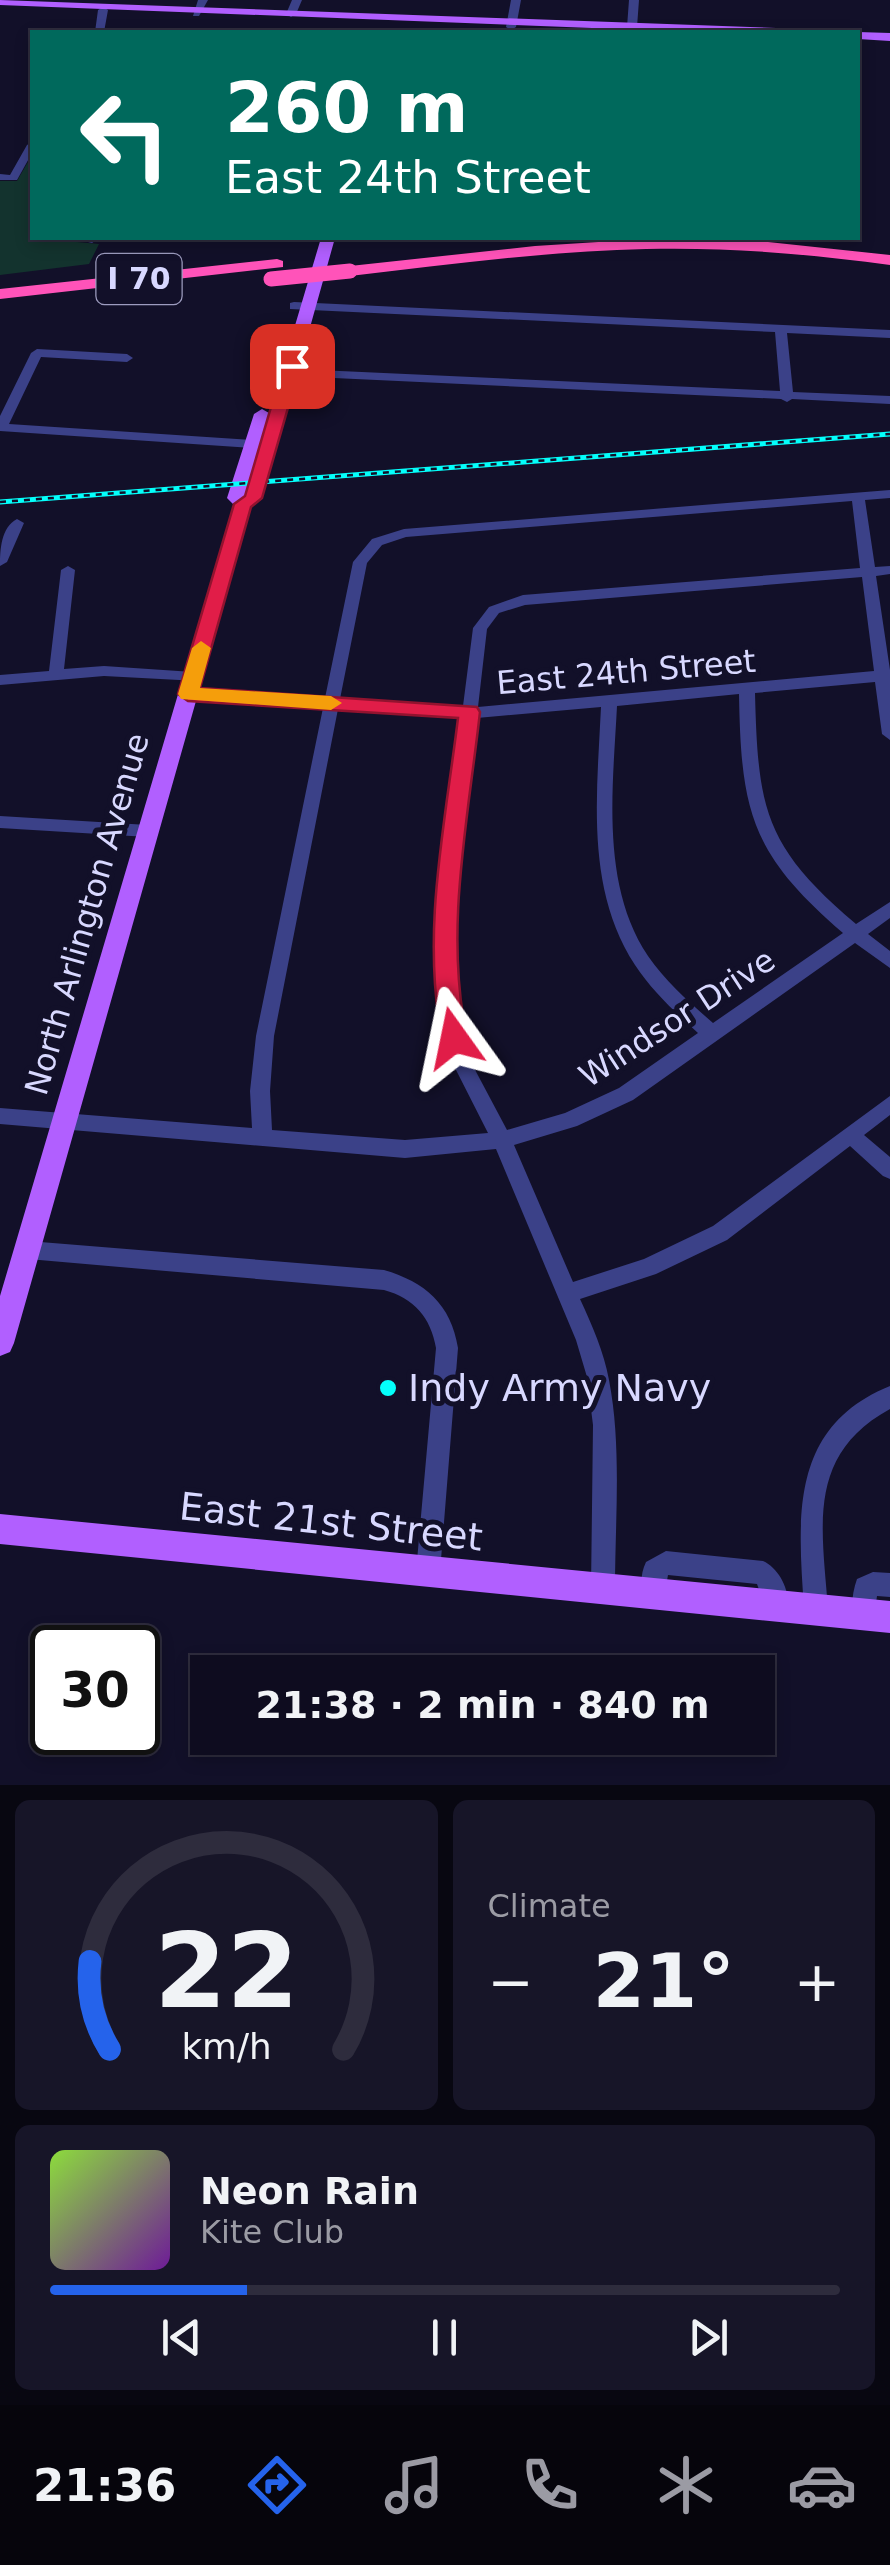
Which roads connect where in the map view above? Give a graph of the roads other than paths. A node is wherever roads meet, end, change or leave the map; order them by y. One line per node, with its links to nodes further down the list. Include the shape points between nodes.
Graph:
1 (297, 0): 7 (street)
2 (516, 0): 9 (street)
3 (634, 0): 10 (street)
4 (0, 4): 5 (main road)
5 (106, 5): 6 (main road); 12 (street)
6 (199, 8): 7 (main road); 8 (main road)
7 (291, 14): 8 (main road)
8 (387, 19): 9 (main road)
9 (511, 25): 11 (main road)
10 (632, 27): 11 (main road); 14 (main road)
11 (571, 29): 13 (main road)
12 (100, 30)
13 (599, 30)
14 (682, 30)
15 (860, 38): 16 (main road)
16 (890, 39)
17 (30, 148): 18 (street)
18 (7, 178)
19 (314, 240): 28 (main road, North Arlington Avenue)
20 (327, 240): 28 (main road, North Arlington Avenue)
21 (506, 240): 25 (highway, I 70)
22 (834, 240): 23 (highway)
23 (890, 246)
24 (890, 260): 25 (highway, I 70, via 650,244)
25 (351, 263): 26 (highway, I 70, bridge)
26 (274, 271): 27 (highway, I 70); 29 (highway, I 70)
27 (0, 294)
28 (302, 306): 30 (street); 33 (main road, North Arlington Avenue)
29 (0, 308)
30 (782, 330): 31 (street); 34 (street)
31 (890, 334)
32 (127, 358): 36 (street, via 37,354)
33 (282, 373): 34 (street); 37 (main road, North Arlington Avenue)
34 (787, 398): 35 (street)
35 (890, 400)
36 (0, 427): 37 (street)
37 (260, 444): 48 (main road, North Arlington Avenue, via 253,498 243,504)
38 (890, 494): 39 (street)
39 (858, 496): 44 (street); 51 (street, via 404,533 374,544 361,558)
40 (17, 523): 41 (street)
41 (0, 562)
42 (68, 570): 45 (street)
43 (890, 570): 44 (street)
44 (868, 572): 46 (street); 52 (street, via 523,600 494,610 480,628)
45 (56, 676): 47 (street, East 24th Street); 48 (street, East 24th Street, via 117,672)
46 (886, 676): 49 (street, East 24th Street); 53 (street)
47 (0, 680)
48 (190, 685): 51 (street, East 24th Street); 55 (main road, North Arlington Avenue)
49 (747, 688): 50 (street, East 24th Street); 57 (street, via 752,782 767,831 800,883)
50 (609, 701): 52 (street, East 24th Street); 59 (street, via 604,851 613,902 652,974)
51 (332, 703): 52 (street, East 24th Street); 64 (street, via 264,1042)
52 (470, 712): 65 (street, via 442,966 459,1052)
53 (890, 734)
54 (0, 822): 55 (street)
55 (148, 831): 62 (main road, North Arlington Avenue)
56 (890, 909): 57 (street, Windsor Drive)
57 (856, 934): 58 (street); 59 (street, Windsor Drive)
58 (890, 961)
59 (712, 1034): 65 (street, Windsor Drive, via 617,1099)
60 (890, 1104): 63 (street)
61 (0, 1116): 62 (street, Windsor Drive)
62 (63, 1122): 64 (street, Windsor Drive); 67 (main road, North Arlington Avenue)
63 (851, 1135): 66 (street); 68 (street, via 720,1232 649,1267)
64 (262, 1138): 65 (street, Windsor Drive, via 405,1149)
65 (502, 1140): 68 (street)
66 (890, 1170)
67 (28, 1250): 69 (main road, North Arlington Avenue); 72 (street, via 384,1280 424,1298 440,1318 447,1348)
68 (567, 1294): 74 (street, via 602,1396)
69 (0, 1343)
70 (890, 1397): 75 (street, via 848,1423 820,1466 811,1516)
71 (0, 1529): 72 (main road, East 21st Street)
72 (428, 1572): 74 (main road, East 21st Street)
73 (890, 1586): 76 (street, East 21st Street, via 866,1588)
74 (603, 1589): 75 (main road, East 21st Street)
75 (816, 1609): 76 (main road, East 21st Street)
76 (877, 1616)

